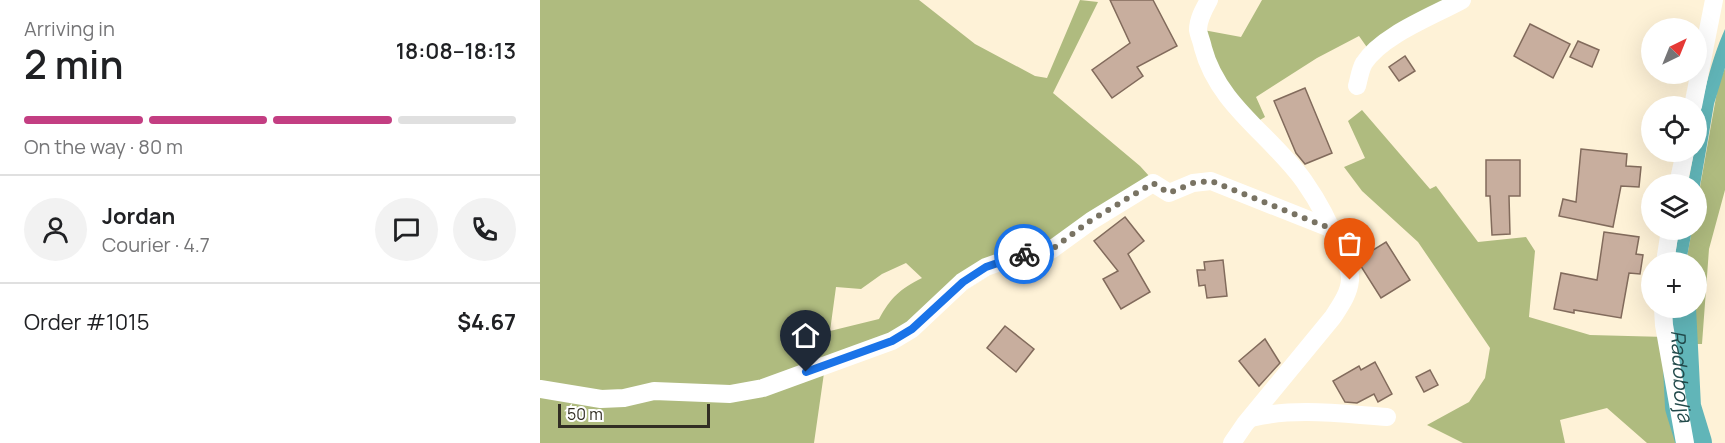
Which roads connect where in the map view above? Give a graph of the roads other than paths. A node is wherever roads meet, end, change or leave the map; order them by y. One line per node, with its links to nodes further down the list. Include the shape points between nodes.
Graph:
1 (1209, 0): 6 (street, via 1198,29 1215,80 1305,182)
2 (1462, 0): 4 (street, via 1371,53 1362,66)
3 (1714, 0): 5 (street)
4 (1357, 86)
5 (1695, 96)
6 (1332, 229): 8 (street, via 1211,181 1193,183 1169,193 1153,183 1051,250 1025,253 986,267 892,341 764,388 730,394 654,391 601,399); 10 (street, via 1348,268 1350,280 1345,298)
7 (1664, 318): 12 (street)
8 (540, 389)
9 (1387, 417): 10 (street, via 1305,412)
10 (1251, 418): 11 (street)
11 (1232, 443)
12 (1685, 443)

